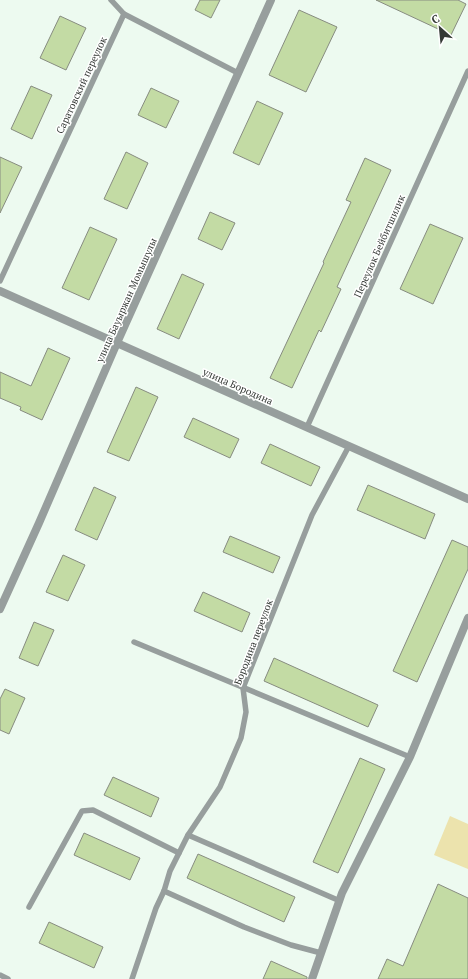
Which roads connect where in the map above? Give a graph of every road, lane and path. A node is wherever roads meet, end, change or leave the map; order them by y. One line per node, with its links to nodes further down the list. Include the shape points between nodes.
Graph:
1 (112, 0): 3 (lane)
2 (271, 0): 5 (street, улица Бауыржан Момышулы)
3 (124, 14): 5 (lane); 6 (lane, Саратовский переулок)
4 (468, 71): 9 (lane, Переулок Бейбитшилик)
5 (238, 73): 8 (street, улица Бауыржан Момышулы)
6 (0, 280)
7 (0, 291): 8 (street, улица Бородина)
8 (117, 343): 9 (street, улица Бородина); 12 (street, улица Бауыржан Момышулы)
9 (306, 427): 10 (street, улица Бородина)
10 (349, 446): 11 (street, улица Бородина); 15 (lane, Бородина переулок, via 312,515)
11 (468, 499)
12 (0, 609)
13 (468, 618): 16 (street)
14 (134, 642): 15 (lane)
15 (243, 688): 16 (lane); 17 (lane, Бородина переулок, via 246,712 241,738 220,787)
16 (410, 757): 20 (street)
17 (188, 836): 18 (lane, Бородина переулок); 20 (lane)
18 (179, 853): 19 (lane, Бородина переулок); 21 (lane, via 93,810 82,811)
19 (164, 891): 22 (lane, via 244,927 290,945); 25 (lane, Бородина переулок)
20 (340, 901): 22 (street)
21 (29, 907)
22 (321, 953): 26 (street)
23 (0, 975): 24 (lane)
24 (8, 979)
25 (132, 979)
26 (312, 979)

